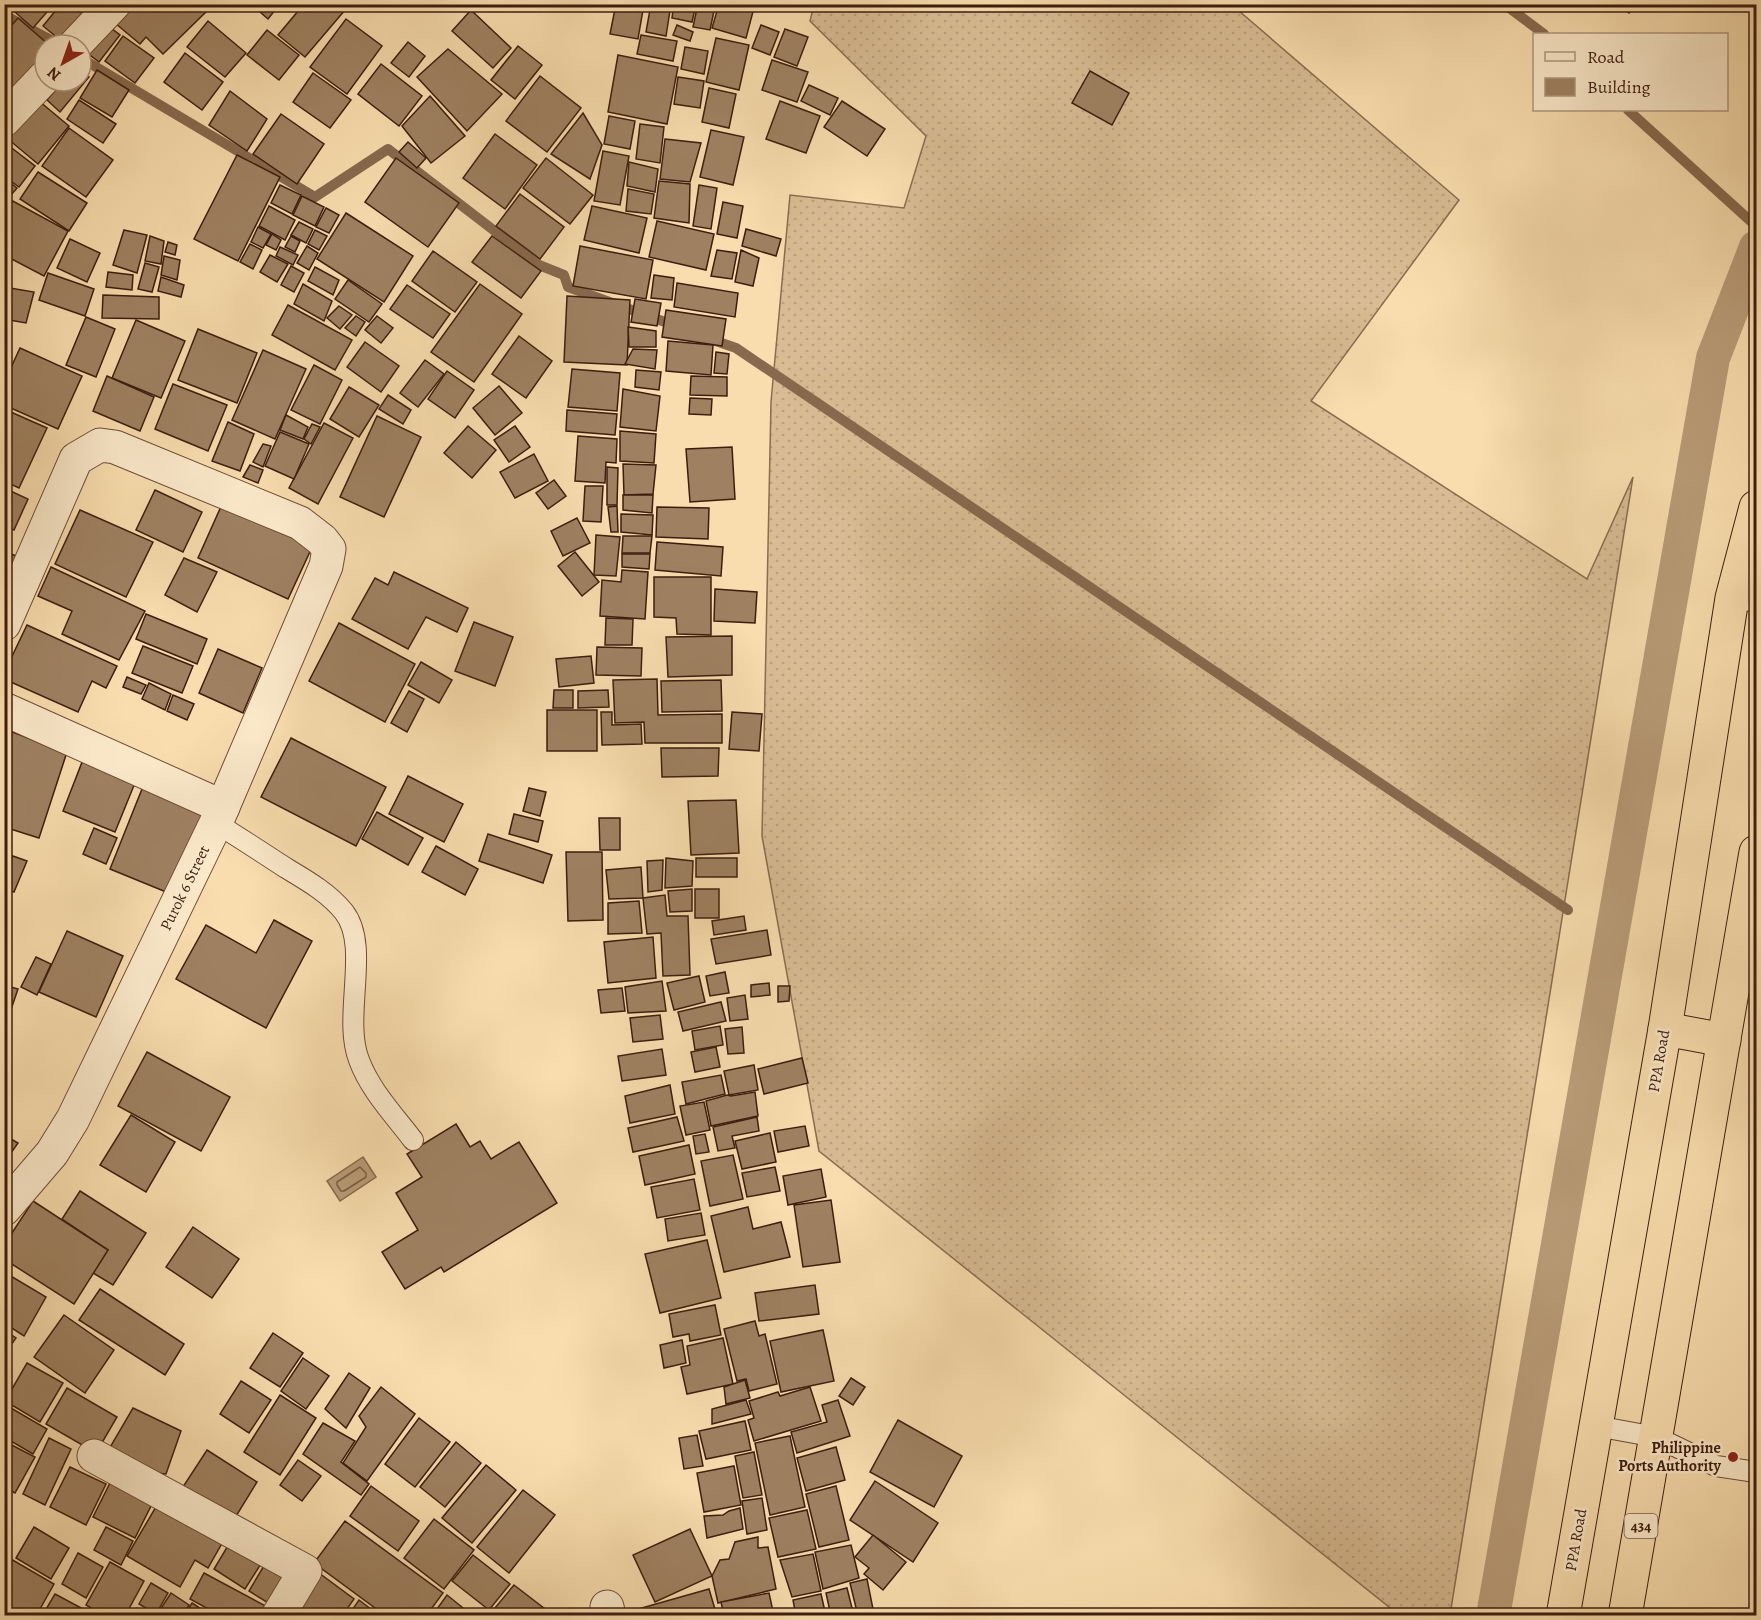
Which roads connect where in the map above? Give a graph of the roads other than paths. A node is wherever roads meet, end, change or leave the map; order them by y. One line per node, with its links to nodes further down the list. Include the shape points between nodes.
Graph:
1 (114, 4): 2 (street)
2 (86, 33)
3 (33, 90): 4 (street)
4 (4, 120)
5 (1756, 507): 6 (highway, PPA Road)
6 (1744, 601): 11 (highway, PPA Road)
7 (4, 624): 9 (street, Purok 6 Street, via 76,459 100,445 115,447 300,523 322,540 329,549 326,567)
8 (4, 709): 9 (street)
9 (220, 815): 13 (lane, via 320,889 345,913 354,933 356,952 352,1017 358,1059 380,1097); 14 (street, Purok 6 Street, via 73,1119 52,1154)
10 (1756, 852): 12 (highway)
11 (1665, 1029): 12 (highway); 15 (highway, PPA Road)
12 (1724, 1040): 16 (highway)
13 (413, 1140)
14 (4, 1209)
15 (1596, 1426): 16 (lane); 20 (highway, PPA Road)
16 (1656, 1437): 18 (lane, via 1716,1466); 21 (highway, 434)
17 (94, 1456): 19 (street, via 305,1571)
18 (1756, 1472)
19 (278, 1616)
20 (1563, 1616)
21 (1625, 1616)

